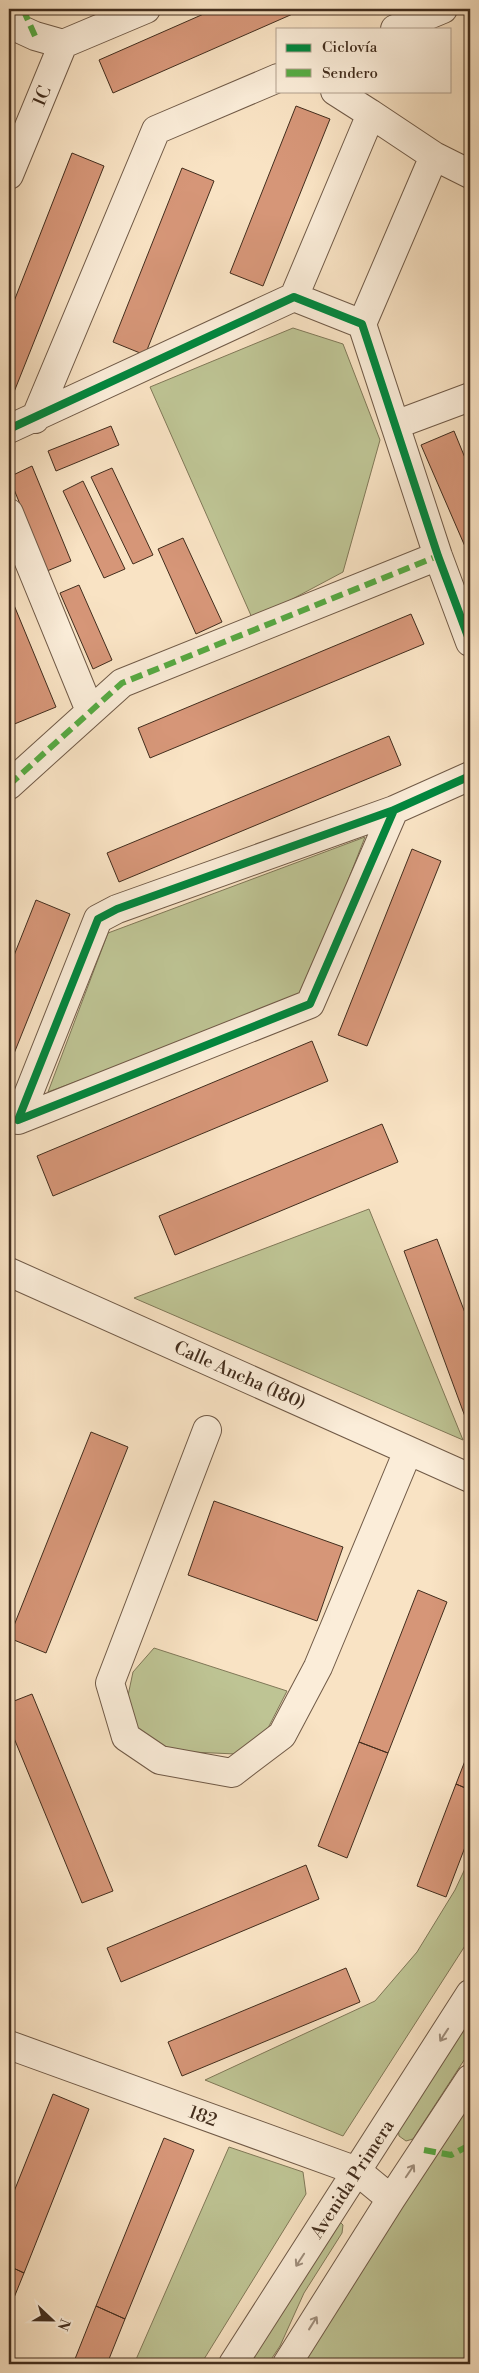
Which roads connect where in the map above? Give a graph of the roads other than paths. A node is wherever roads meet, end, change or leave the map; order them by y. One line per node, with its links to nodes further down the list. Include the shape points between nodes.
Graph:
1 (23, 9): 6 (street)
2 (146, 9): 7 (street)
3 (443, 9): 5 (street)
4 (9, 24): 6 (street)
5 (397, 28)
6 (35, 36): 7 (street)
7 (63, 44): 13 (street, 1C)
8 (276, 79): 17 (street, via 156,130)
9 (337, 92): 10 (street)
10 (371, 114): 11 (street); 14 (street)
11 (434, 156): 12 (street); 15 (street)
12 (470, 174)
13 (9, 175)
14 (294, 298): 15 (street); 17 (street)
15 (362, 324): 18 (street)
16 (470, 397): 18 (street)
17 (35, 419): 19 (street)
18 (395, 425): 21 (street)
19 (9, 429)
20 (9, 513): 23 (street)
21 (438, 556): 22 (street); 23 (street, via 122,683)
22 (470, 642)
23 (90, 711): 25 (street)
24 (470, 776): 26 (street)
25 (9, 785)
26 (394, 810): 26 (street, via 310,1004 18,1120 98,919 117,909)
27 (9, 1272): 29 (street, Calle Ancha (180))
28 (207, 1430): 29 (street, via 110,1683 126,1737 160,1760 232,1773 282,1735 318,1667)
29 (408, 1451): 30 (street, Calle Ancha (180))
30 (470, 1478)
31 (470, 1994): 34 (street, Avenida Primera, one-way to 34)
32 (9, 2045): 34 (street, 182)
33 (470, 2079): 35 (street, one-way to 33)
34 (357, 2171): 35 (street, 182); 36 (street, Avenida Primera, one-way to 36)
35 (391, 2199): 37 (street, one-way to 35)
36 (233, 2364)
37 (287, 2364)

